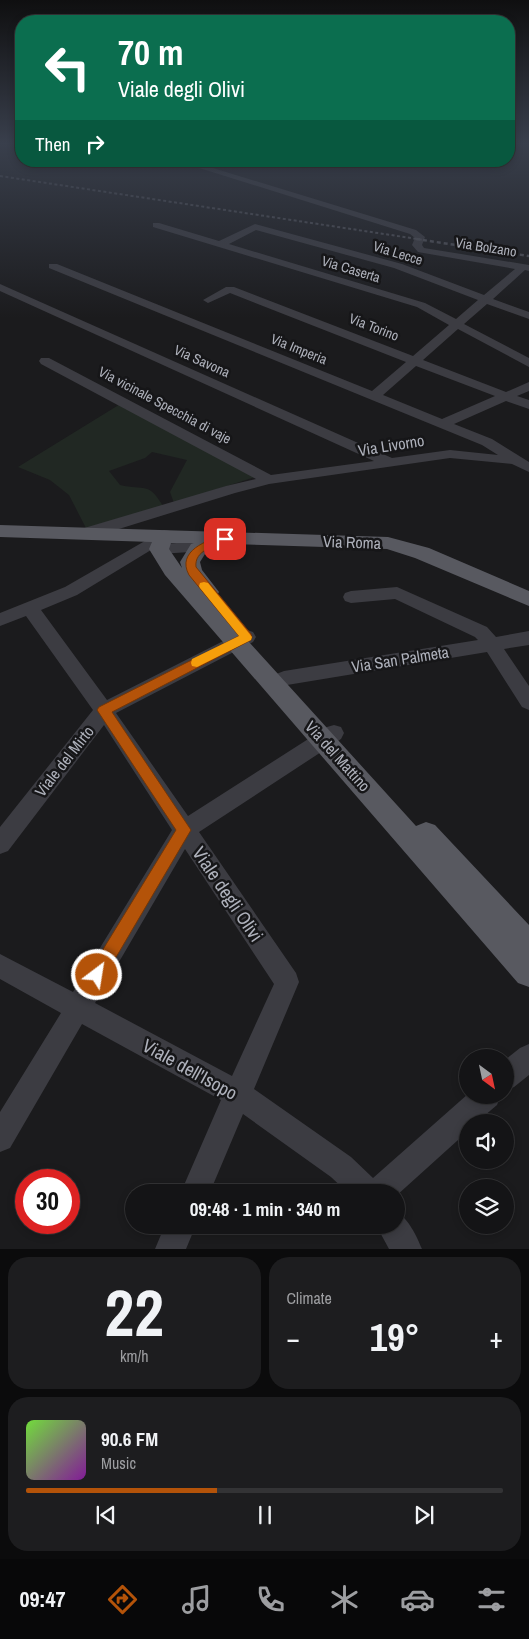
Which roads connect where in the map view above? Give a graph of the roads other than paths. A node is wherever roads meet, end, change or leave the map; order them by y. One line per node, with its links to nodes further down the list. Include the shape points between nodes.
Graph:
1 (316, 202): 4 (street, via 419,235)
2 (156, 225): 3 (street, Via Caserta)
3 (221, 244): 4 (street, Via Lecce, via 255,227); 11 (street, Via Caserta, via 421,305)
4 (412, 254): 6 (street, Via Bolzano); 8 (street, Via Lecce)
5 (53, 266): 16 (street, Via Imperia)
6 (526, 267): 8 (street)
7 (0, 287): 20 (street, Via Savona)
8 (485, 299): 10 (street, Via Lecce); 11 (street)
9 (208, 300): 12 (street, Via Torino, via 230,289)
10 (529, 316)
11 (456, 324): 12 (street); 14 (street, Via Caserta)
12 (415, 360): 16 (street); 17 (street, Via Torino)
13 (45, 361): 22 (street, Via vicinale Specchia di vaje)
14 (529, 363)
15 (529, 386): 17 (street)
16 (374, 396): 19 (street, Via Imperia)
17 (506, 396): 18 (street, Via Torino); 19 (street)
18 (529, 405)
19 (442, 424): 21 (street, Via Imperia, via 487,442)
20 (391, 463): 21 (street, Via Livorno, via 450,454 478,455); 22 (street, Via Livorno)
21 (524, 464)
22 (269, 480): 23 (street, Via Livorno)
23 (155, 513): 24 (street, Via Livorno); 26 (street, via 152,524)
24 (130, 527): 25 (main road, Via Roma, via 87,533); 26 (main road, Via Roma)
25 (0, 531)
26 (160, 540): 27 (main road, Via Roma); 30 (street, via 71,591); 33 (main road, Via del Mattino, via 172,570)
27 (215, 542): 29 (main road, Via Roma, via 388,543 422,553); 33 (main road, Via del Mattino, via 193,554 190,562 192,572)
28 (351, 597): 34 (street, via 397,593 482,632)
29 (529, 599)
30 (28, 607): 31 (street); 37 (street, Viale degli Olivi)
31 (0, 620)
32 (529, 638): 34 (street, Via San Palmeta)
33 (242, 640): 35 (main road, Via del Mattino); 37 (street, Viale del Mirto)
34 (492, 644): 35 (street, Via San Palmeta); 36 (street)
35 (278, 680): 38 (main road, Via del Mattino)
36 (529, 702)
37 (104, 710): 39 (street, Viale degli Olivi); 40 (street, Viale del Mirto)
38 (329, 736): 39 (street); 41 (main road, Via del Mattino)
39 (184, 830): 45 (street); 48 (street, Viale degli Olivi, via 287,982)
40 (0, 844)
41 (460, 882): 42 (main road, Via del Mattino); 44 (main road, Via del Mattino)
42 (529, 946)
43 (0, 966): 45 (street, Viale dell'Isopo)
44 (529, 972)
45 (77, 1007): 48 (street, Viale dell'Isopo); 50 (street)
46 (529, 1057): 47 (street)
47 (514, 1070)
48 (239, 1095): 51 (street); 52 (street, Viale dell'Isopo, via 341,1167)
49 (477, 1104): 53 (street)
50 (0, 1138)
51 (200, 1184)
52 (359, 1184)
53 (387, 1184)
54 (177, 1234): 56 (street)
55 (397, 1234): 57 (street)
56 (170, 1249)
57 (407, 1249)

